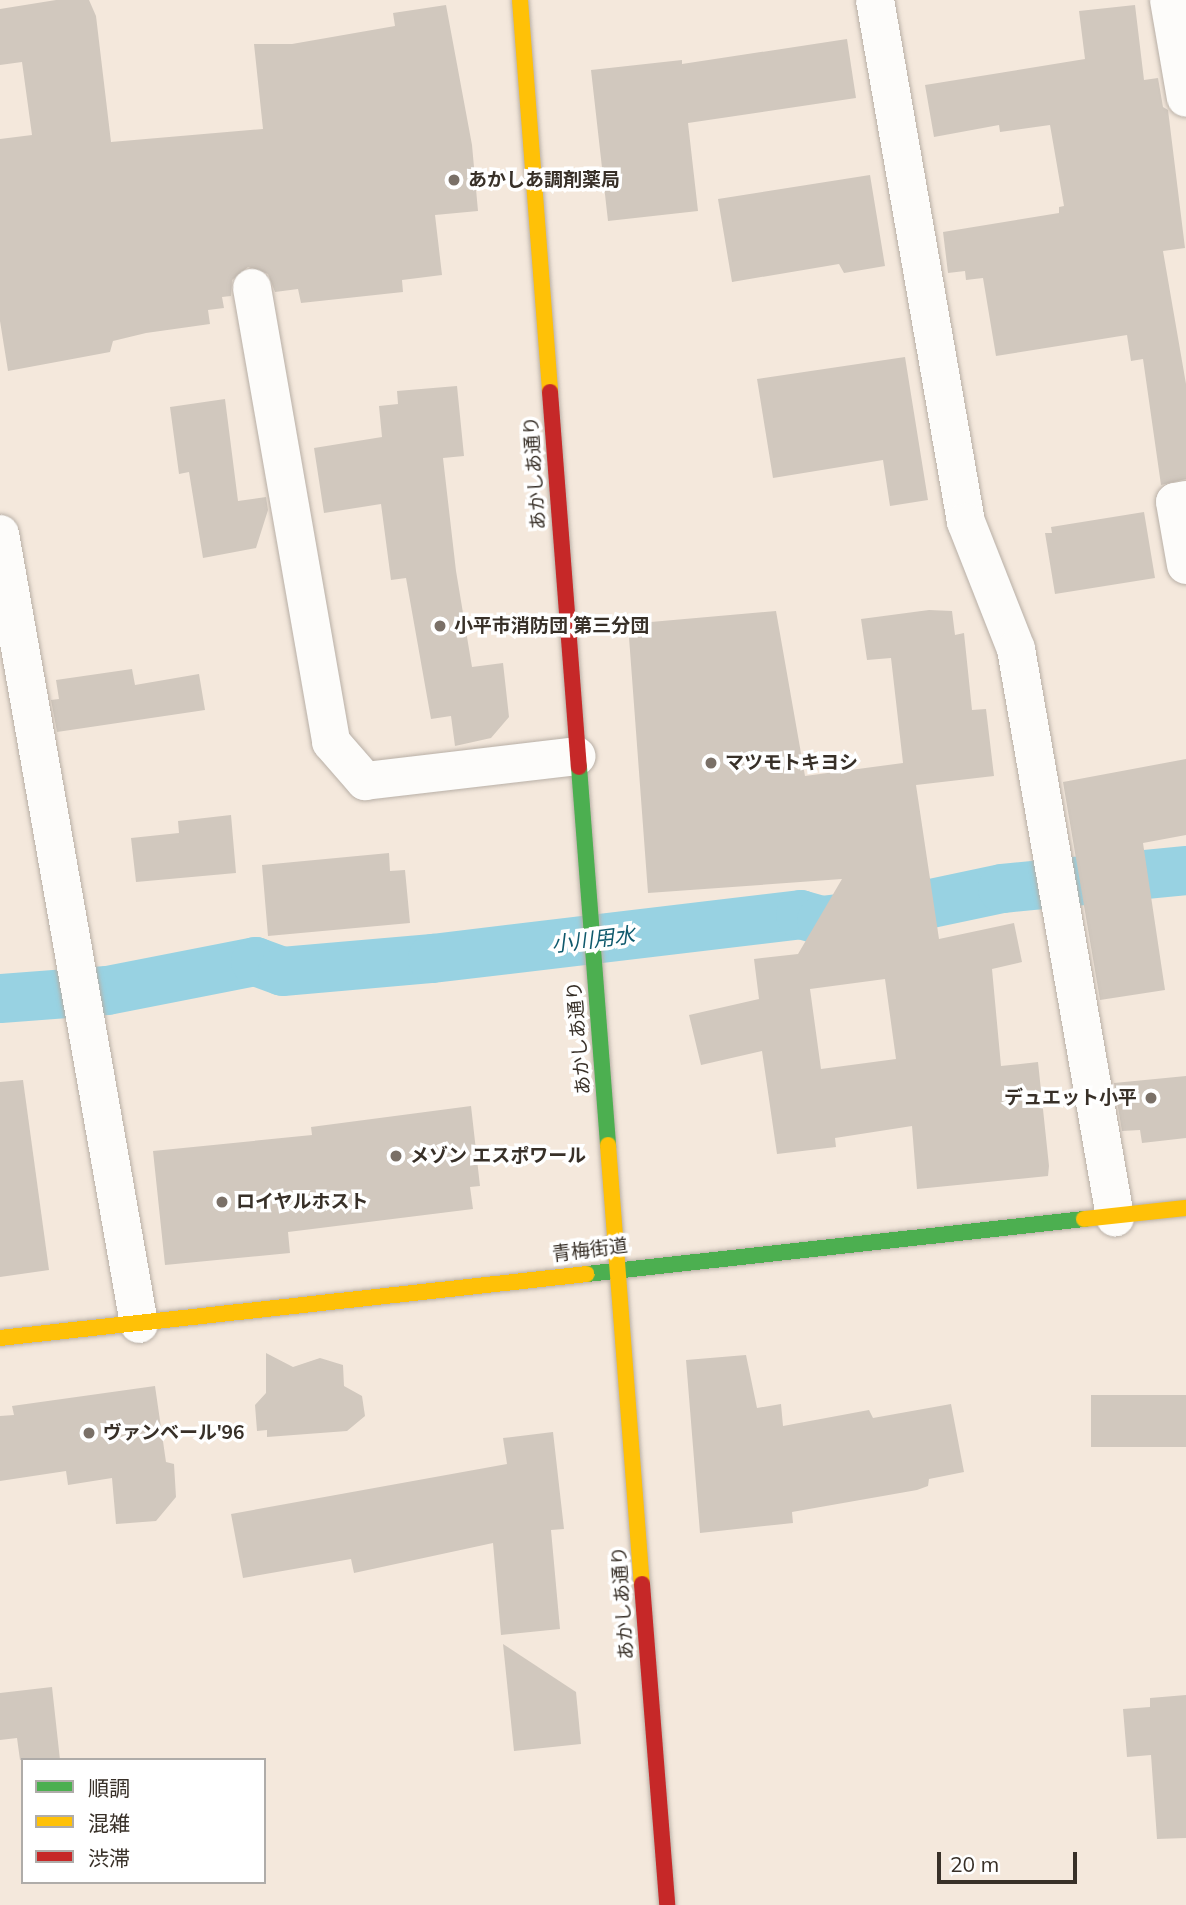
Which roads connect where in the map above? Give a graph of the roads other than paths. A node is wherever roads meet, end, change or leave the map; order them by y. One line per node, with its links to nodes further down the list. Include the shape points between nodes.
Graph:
1 (520, 0): 9 (street, あかしあ通り)
2 (875, 0): 11 (street, via 966,522 1016,649)
3 (1169, 0): 4 (street)
4 (1186, 98)
5 (252, 288): 9 (street, via 331,742 365,781)
6 (1186, 500): 8 (street, via 1175,502)
7 (0, 534): 13 (street)
8 (1186, 565)
9 (577, 756): 12 (street, あかしあ通り)
10 (1186, 1208): 11 (street, 青梅街道)
11 (1115, 1216): 12 (street, 青梅街道)
12 (618, 1267): 13 (street, 青梅街道); 15 (street, あかしあ通り)
13 (139, 1324): 14 (street, 青梅街道)
14 (0, 1338)
15 (667, 1905)

